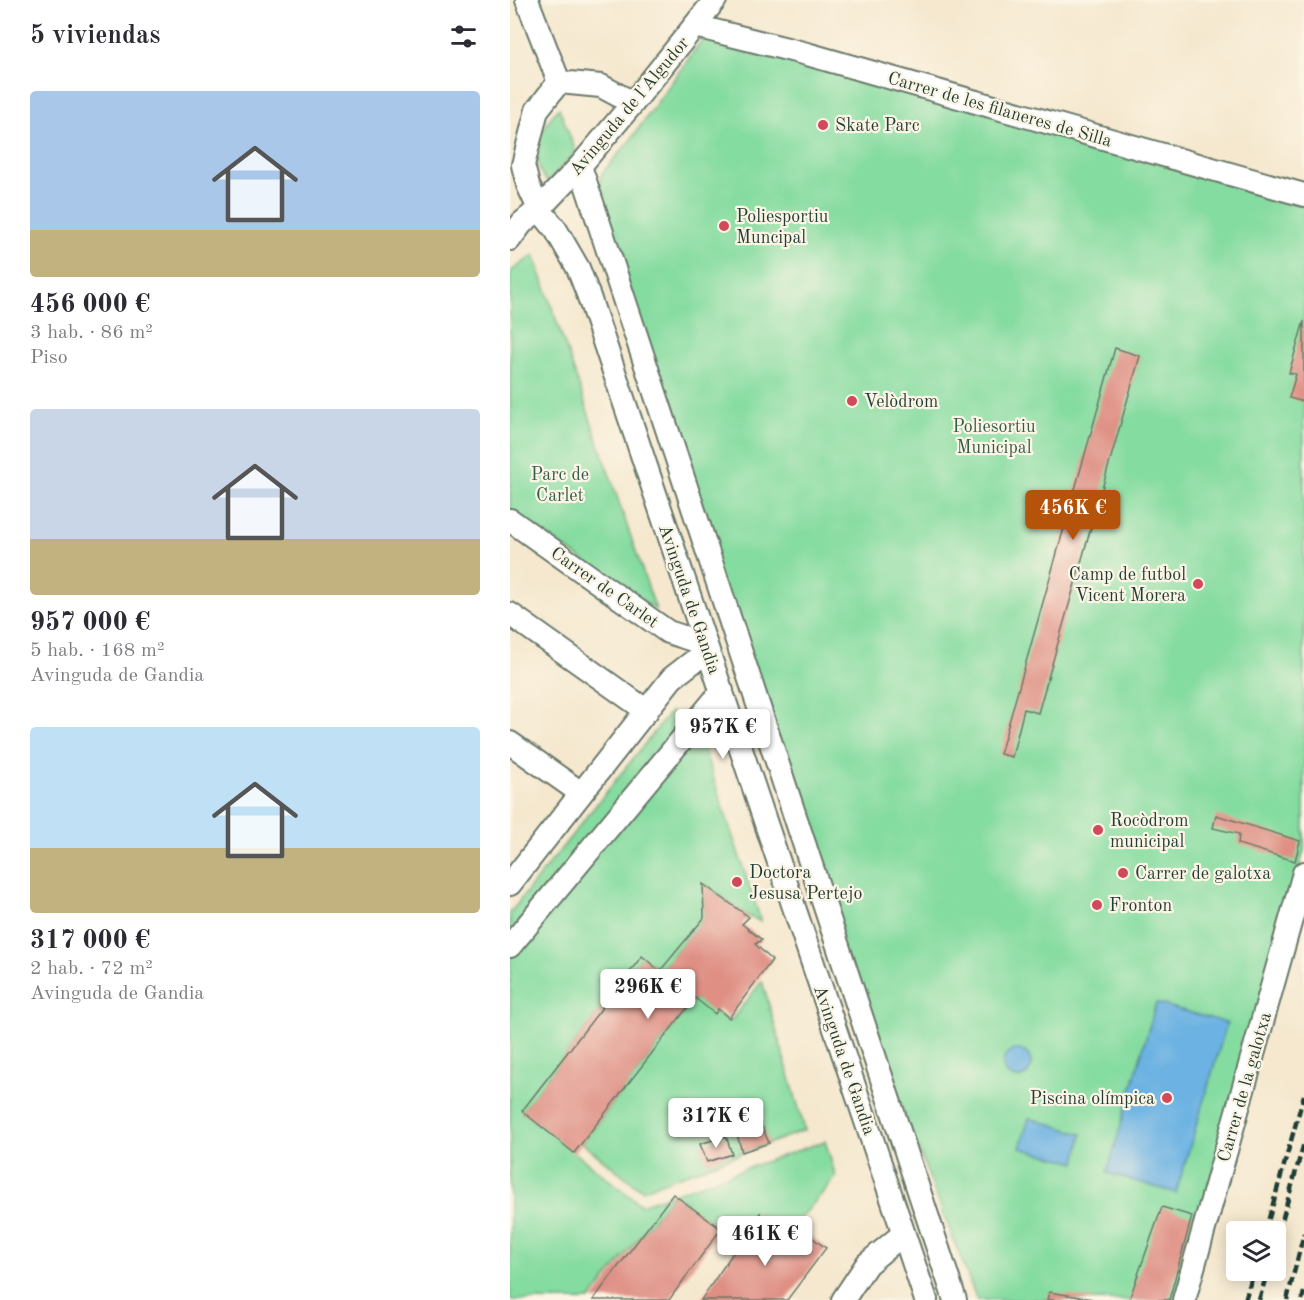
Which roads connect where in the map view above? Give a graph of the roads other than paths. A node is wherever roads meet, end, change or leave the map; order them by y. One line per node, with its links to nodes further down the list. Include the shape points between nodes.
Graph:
1 (715, 0): 3 (street, Avinguda de l'Algudor)
2 (521, 1): 4 (street)
3 (695, 26): 5 (street, Avinguda de l'Algudor); 8 (street, Carrer de les filaneres de Silla)
4 (560, 82): 5 (street, via 601,86); 7 (street, Avinguda de Gandia, via 537,110 523,165)
5 (633, 103): 6 (street, Avinguda de l'Algudor)
6 (580, 166): 9 (street, Avinguda de l'Algudor); 24 (street, Avinguda de Gandia)
7 (517, 172): 9 (street, Avinguda de Gandia)
8 (1304, 195)
9 (540, 209): 10 (street, Avinguda de l'Algudor); 13 (street, Avinguda de Gandia, via 582,277)
10 (510, 239)
11 (510, 520): 13 (street, Carrer de Carlet, via 668,632)
12 (510, 614): 15 (street)
13 (706, 647): 14 (street, Avinguda de Gandia); 15 (street, via 672,678)
14 (722, 691): 20 (street); 21 (street, Avinguda de Gandia)
15 (646, 711): 17 (street)
16 (510, 743): 17 (street)
17 (581, 794): 19 (street)
18 (1304, 873): 25 (street, Carrer de la galotxa)
19 (510, 884)
20 (510, 945)
21 (903, 1234): 22 (street, via 867,1264); 23 (street, Avinguda de Gandia)
22 (843, 1300)
23 (926, 1300)
24 (955, 1300)
25 (1184, 1300)

